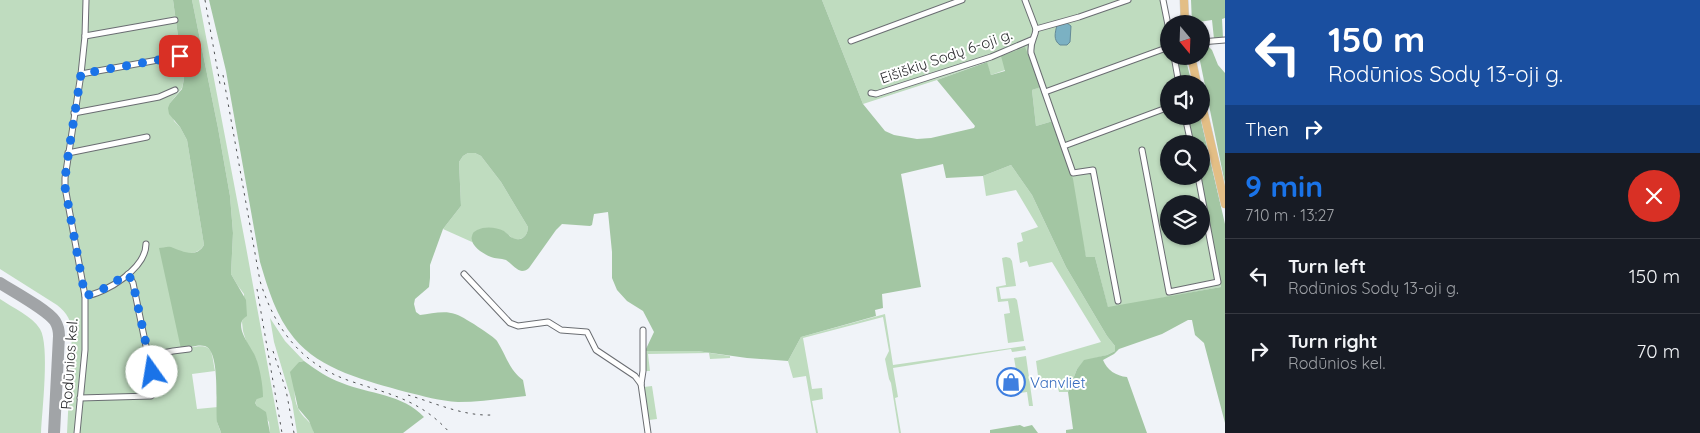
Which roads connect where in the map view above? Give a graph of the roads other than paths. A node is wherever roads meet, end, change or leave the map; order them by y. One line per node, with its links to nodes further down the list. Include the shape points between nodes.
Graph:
1 (86, 0): 11 (street, Rodūnios kel.)
2 (962, 0): 14 (street)
3 (1025, 0): 10 (street)
4 (1128, 0): 10 (street)
5 (1163, 0): 7 (street)
6 (1184, 0): 8 (main road)
7 (1166, 15)
8 (1185, 15)
9 (175, 20): 11 (street)
10 (1036, 30): 12 (street)
11 (85, 36): 18 (street, Rodūnios kel.)
12 (1031, 40): 20 (street, via 1031,53); 21 (street, Eišiškių Sodų 6-oji g., via 991,57)
13 (1225, 40): 15 (street)
14 (851, 41)
15 (1210, 41)
16 (1160, 50): 20 (street)
17 (180, 56): 18 (street)
18 (81, 74): 23 (street, Rodūnios kel.)
19 (175, 90): 23 (street, via 159,97)
20 (1045, 92): 26 (street)
21 (871, 93)
22 (1160, 110): 26 (street)
23 (74, 113): 28 (street, Rodūnios kel.)
24 (1207, 125): 30 (main road)
25 (147, 137): 28 (street)
26 (1064, 146): 35 (street, via 1073,173 1093,170)
27 (1142, 150): 29 (street, via 1169,292 1218,282)
28 (68, 153): 34 (street, Rodūnios kel., via 65,187)
29 (1200, 185)
30 (1225, 204)
31 (146, 244): 32 (street, via 144,258)
32 (128, 274): 34 (street); 38 (street, via 133,283)
33 (464, 274): 39 (street, via 510,323 518,326 548,322 561,330 584,330 596,350 635,376)
34 (85, 296): 40 (street, Rodūnios kel., via 85,350)
35 (1118, 301)
36 (643, 330): 39 (street)
37 (189, 349): 38 (street)
38 (148, 356): 40 (street, via 156,388 154,395)
39 (641, 384): 42 (street)
40 (80, 398): 41 (street, Rodūnios kel.)
41 (77, 433)
42 (648, 433)

